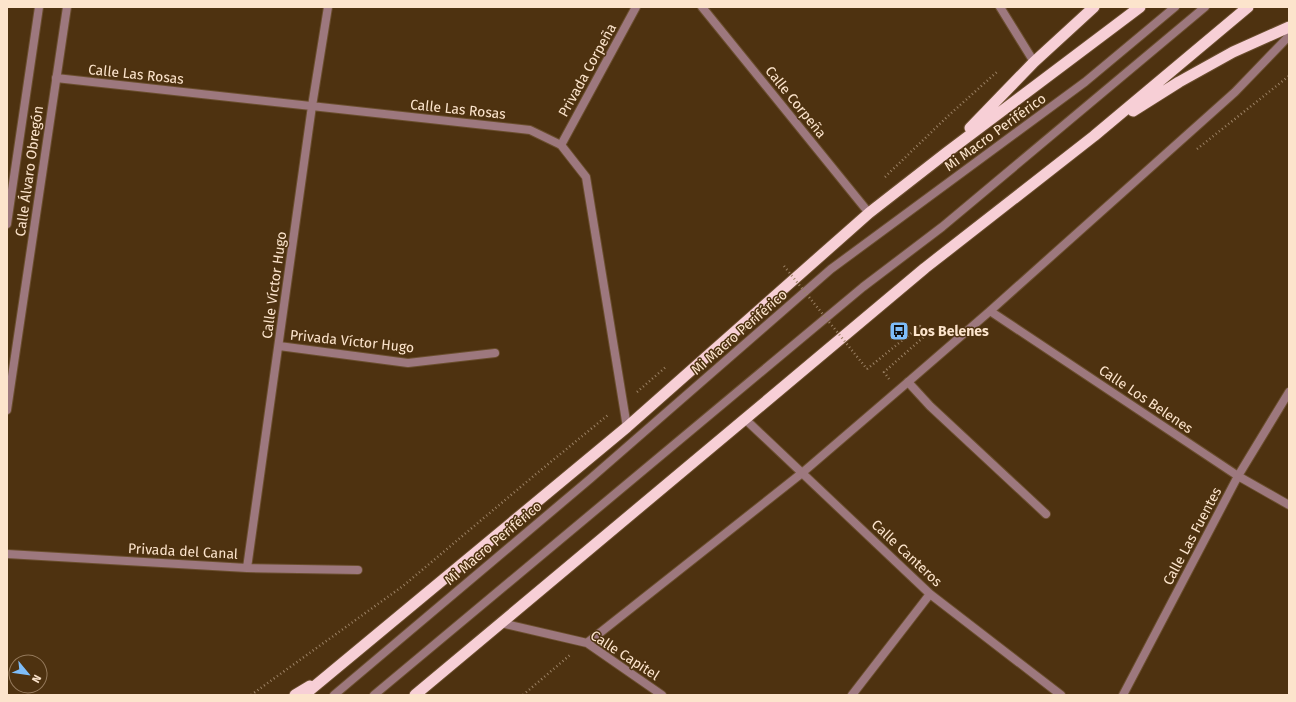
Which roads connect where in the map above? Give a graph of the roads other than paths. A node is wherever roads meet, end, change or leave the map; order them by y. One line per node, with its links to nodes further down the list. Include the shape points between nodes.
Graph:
1 (39, 7): 21 (street, Calle Álvaro Obregón)
2 (67, 7): 15 (street, Calle Álvaro Obregón)
3 (328, 7): 16 (street, Calle Víctor Hugo)
4 (636, 7): 18 (street, Privada Corpeña)
5 (702, 7): 20 (street, Calle Corpeña)
6 (1000, 7): 14 (street)
7 (1094, 7): 14 (highway)
8 (1140, 7): 19 (highway)
9 (1175, 7): 43 (street, Mi Macro Periférico, via 1085,82 831,269 590,479)
10 (1205, 7): 44 (street, via 942,227 863,287)
11 (1248, 7): 17 (highway)
12 (1289, 27): 17 (highway, via 1233,52 1179,82)
13 (1289, 36): 22 (street, via 1235,92)
14 (1034, 62): 19 (highway)
15 (56, 78): 16 (street, Calle Las Rosas); 27 (street, Calle Álvaro Obregón)
16 (312, 106): 18 (street, Calle Las Rosas, via 530,130); 23 (street, Calle Víctor Hugo)
17 (1094, 136): 28 (highway, via 925,268)
18 (561, 144): 29 (street, Calle Las Rosas, via 586,177)
19 (946, 153): 20 (highway)
20 (869, 213): 29 (highway)
21 (7, 224)
22 (990, 311): 25 (street); 31 (street, Calle Los Belenes)
23 (278, 346): 24 (street, Privada Víctor Hugo, via 408,362); 35 (street, Calle Víctor Hugo)
24 (495, 353)
25 (908, 382): 30 (street); 33 (street, via 930,406)
26 (1289, 392): 31 (street, Calle Las Fuentes)
27 (7, 410)
28 (745, 420): 30 (street, Calle Canteros); 38 (highway)
29 (627, 427): 40 (highway)
30 (802, 473): 37 (street, Calle Canteros); 39 (street)
31 (1238, 476): 32 (street, Calle Los Belenes); 49 (street, Calle Las Fuentes)
32 (1289, 505)
33 (1046, 514)
34 (7, 554): 35 (street, Privada del Canal)
35 (248, 568): 36 (street, Privada del Canal)
36 (358, 570)
37 (930, 594): 47 (street); 48 (street, Calle Canteros)
38 (501, 623): 39 (street, Calle Capitel); 45 (highway)
39 (587, 643): 46 (street, Calle Capitel)
40 (331, 674): 41 (highway); 42 (highway)
41 (295, 695)
42 (304, 695)
43 (334, 695)
44 (374, 695)
45 (415, 695)
46 (662, 695)
47 (852, 695)
48 (1061, 695)
49 (1124, 695)

